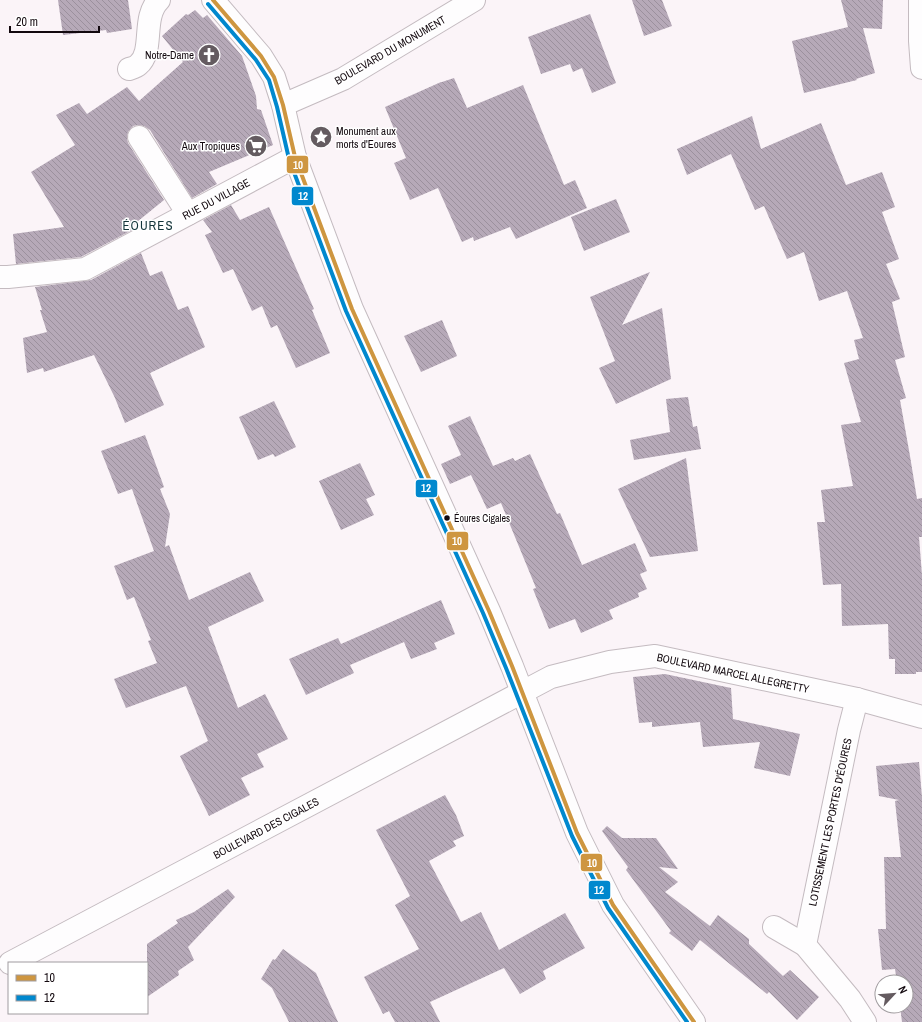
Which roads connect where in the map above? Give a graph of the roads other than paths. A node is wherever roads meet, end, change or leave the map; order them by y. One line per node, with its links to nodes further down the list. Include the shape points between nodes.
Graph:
1 (160, 0): 6 (street, via 154,5 148,26 147,53 139,64)
2 (474, 0): 7 (street, BOULEVARD DU MONUMENT, via 343,79)
3 (920, 0): 5 (street)
4 (216, 3): 7 (street, via 261,56 274,77)
5 (922, 68)
6 (129, 69)
7 (283, 106): 9 (street)
8 (139, 137): 10 (street)
9 (295, 156): 10 (street, RUE DU VILLAGE); 12 (street, via 352,310 449,520)
10 (188, 214): 11 (street, RUE DU VILLAGE, via 85,269)
11 (0, 277)
12 (522, 692): 13 (street, BOULEVARD MARCEL ALLEGRETTY, via 551,677 610,662 655,656); 17 (street, BOULEVARD DES CIGALES); 18 (street, via 577,833 613,905)
13 (857, 699): 14 (street, BOULEVARD MARCEL ALLEGRETTY); 16 (street, LOTISSEMENT LES PORTES D'ÉOURES)
14 (922, 717)
15 (774, 927): 16 (street)
16 (804, 945): 19 (street, via 850,999)
17 (11, 962)
18 (694, 1022)
19 (865, 1022)

